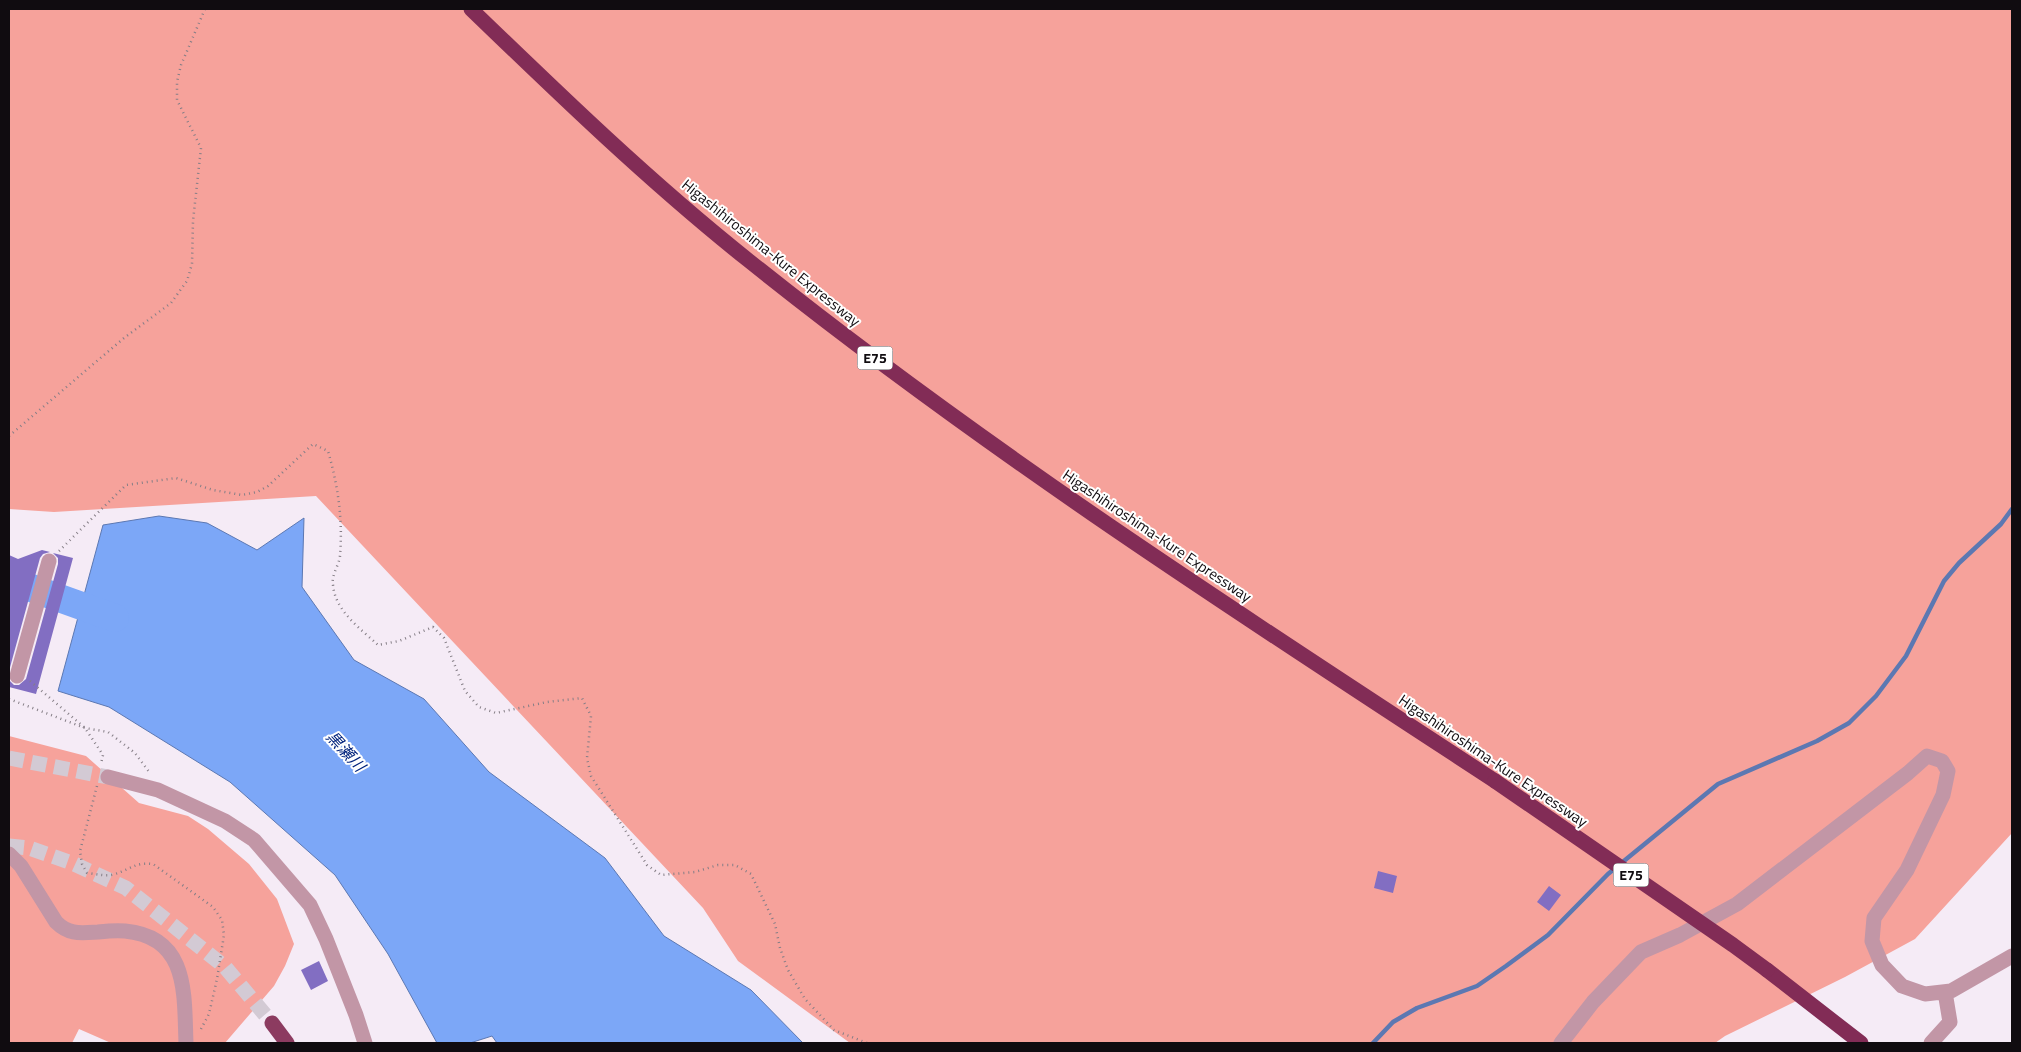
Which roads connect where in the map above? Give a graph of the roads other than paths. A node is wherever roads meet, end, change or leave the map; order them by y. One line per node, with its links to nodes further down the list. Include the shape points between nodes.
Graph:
1 (470, 9): 13 (highway, Higashihiroshima-Kure Expressway / E75, bridge, via 636,165 747,260 876,359 1186,578 1495,781 1733,945)
2 (49, 561): 3 (street)
3 (17, 676)
4 (102, 777): 11 (street, via 158,790 225,821 254,840 310,905)
5 (9, 854): 9 (street, via 21,866 63,929 76,933 124,930 145,934 166,948 179,968)
6 (2012, 956): 7 (street)
7 (1945, 992): 12 (street, via 1925,994 1902,986 1882,965 1872,941 1874,918 1907,870 1943,794 1948,771 1942,761 1927,756 1737,904 1641,952 1593,1002); 14 (street, via 1950,1022)
8 (272, 1023): 10 (highway)
9 (192, 1039)
10 (287, 1043)
11 (365, 1043)
12 (1561, 1043)
13 (1861, 1043)
14 (1931, 1043)

